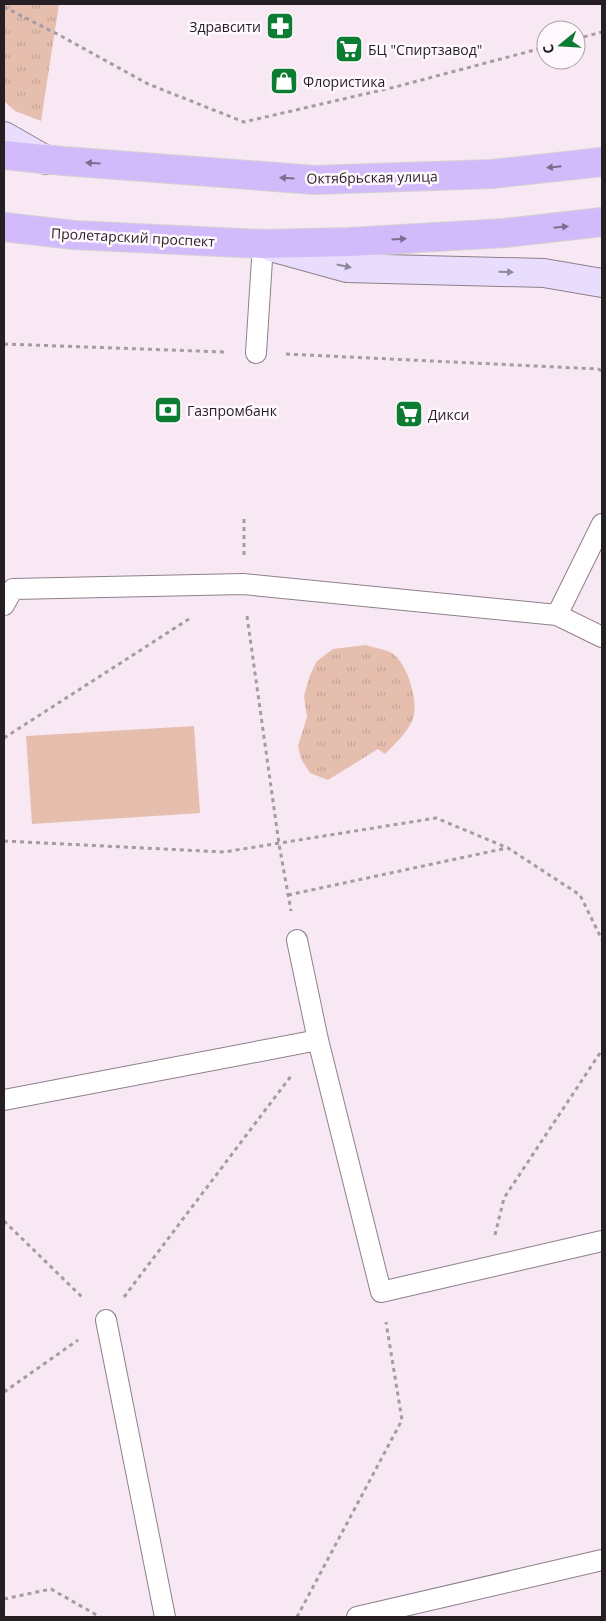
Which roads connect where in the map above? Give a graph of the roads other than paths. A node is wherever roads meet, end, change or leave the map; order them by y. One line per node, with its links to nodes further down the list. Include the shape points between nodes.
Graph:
1 (4, 136): 3 (main road)
2 (4, 155): 3 (main road)
3 (46, 160): 4 (main road, Октябрьская улица, one-way to 3, via 492,174 315,180)
4 (602, 162)
5 (602, 222): 7 (main road, one-way to 5, via 505,232)
6 (4, 227): 7 (main road, Пролетарский проспект, via 74,235)
7 (263, 244): 8 (main road, one-way to 8, via 347,268 544,273); 9 (lane)
8 (602, 283)
9 (256, 353)
10 (602, 524): 12 (lane)
11 (4, 605): 12 (lane, via 13,589 243,584)
12 (557, 615): 13 (lane)
13 (602, 637)
14 (297, 940): 15 (lane)
15 (318, 1040): 16 (lane); 17 (lane, via 381,1292)
16 (4, 1100)
17 (602, 1241)
18 (106, 1320): 20 (lane)
19 (602, 1560): 21 (lane)
20 (164, 1617)
21 (357, 1617)

